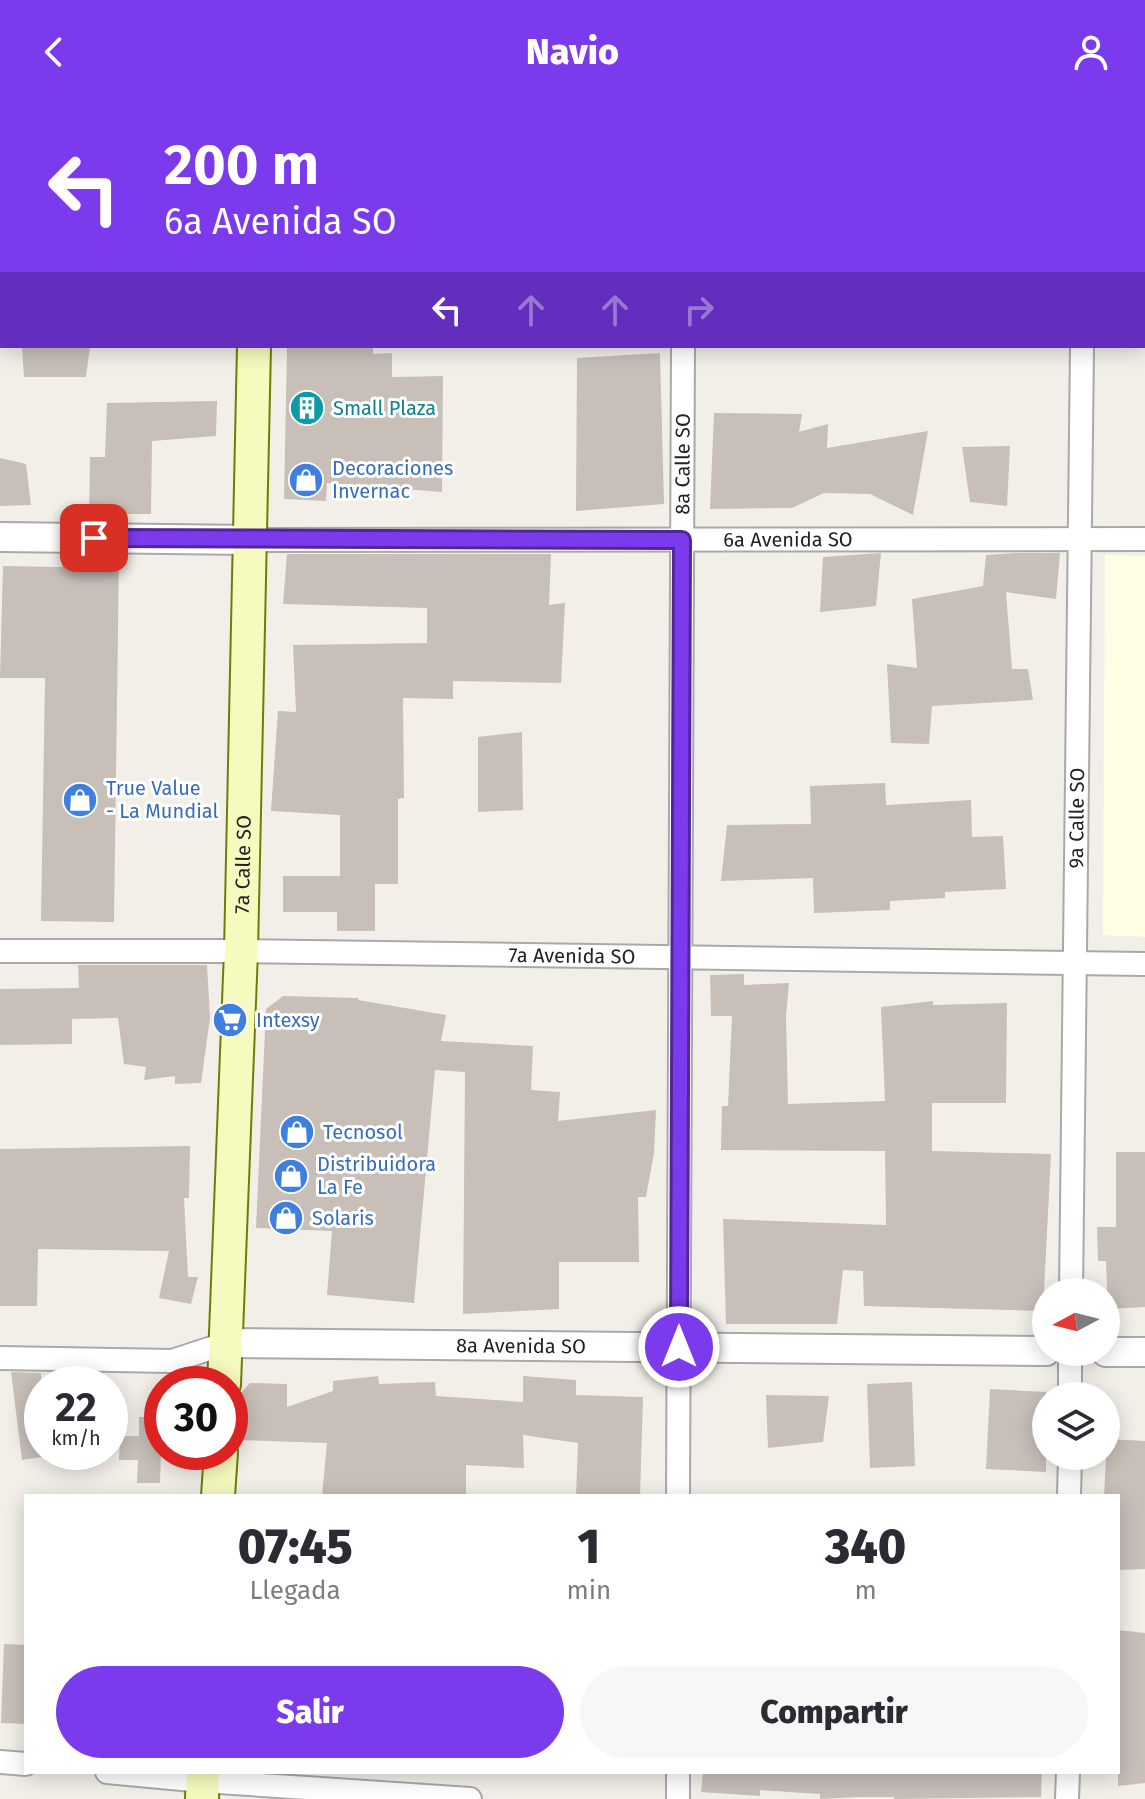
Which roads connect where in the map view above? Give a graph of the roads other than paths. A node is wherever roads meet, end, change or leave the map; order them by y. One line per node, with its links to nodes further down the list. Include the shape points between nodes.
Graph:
1 (254, 348): 7 (main road, 7a Calle SO)
2 (683, 348): 8 (street, 8a Calle SO)
3 (1082, 348): 5 (street, 9a Calle SO)
4 (0, 537): 7 (street, 6a Avenida SO)
5 (1080, 539): 6 (street, 6a Avenida SO); 8 (street, 6a Avenida SO); 12 (street, 9a Calle SO)
6 (1145, 539)
7 (250, 540): 8 (street, 6a Avenida SO); 10 (main road, 7a Calle SO)
8 (682, 540): 11 (street, 8a Calle SO)
9 (0, 951): 10 (street, 7a Avenida SO)
10 (241, 951): 11 (street, 7a Avenida SO); 15 (main road, 7a Calle SO)
11 (681, 957): 12 (street, 7a Avenida SO); 16 (street, 8a Calle SO)
12 (1076, 963): 13 (street, 7a Avenida SO); 14 (street, 9a Calle SO)
13 (1145, 964)
14 (1071, 1278)
15 (227, 1343): 16 (street, 8a Avenida SO); 20 (street, 8a Avenida SO, via 172,1361); 21 (main road, 7a Calle SO)
16 (679, 1347): 17 (street, 8a Avenida SO); 25 (street, 8a Calle SO)
17 (1032, 1351)
18 (1120, 1352): 19 (street)
19 (1145, 1352)
20 (0, 1358)
21 (225, 1366)
22 (220, 1470): 24 (main road)
23 (1070, 1470): 26 (street)
24 (218, 1494)
25 (678, 1494)
26 (1069, 1494)
27 (0, 1762): 28 (street)
28 (24, 1764)
29 (123, 1774): 32 (street)
30 (678, 1774): 34 (street)
31 (1068, 1774): 35 (street)
32 (203, 1784): 33 (street)
33 (470, 1799)
34 (678, 1799)
35 (1067, 1799)

